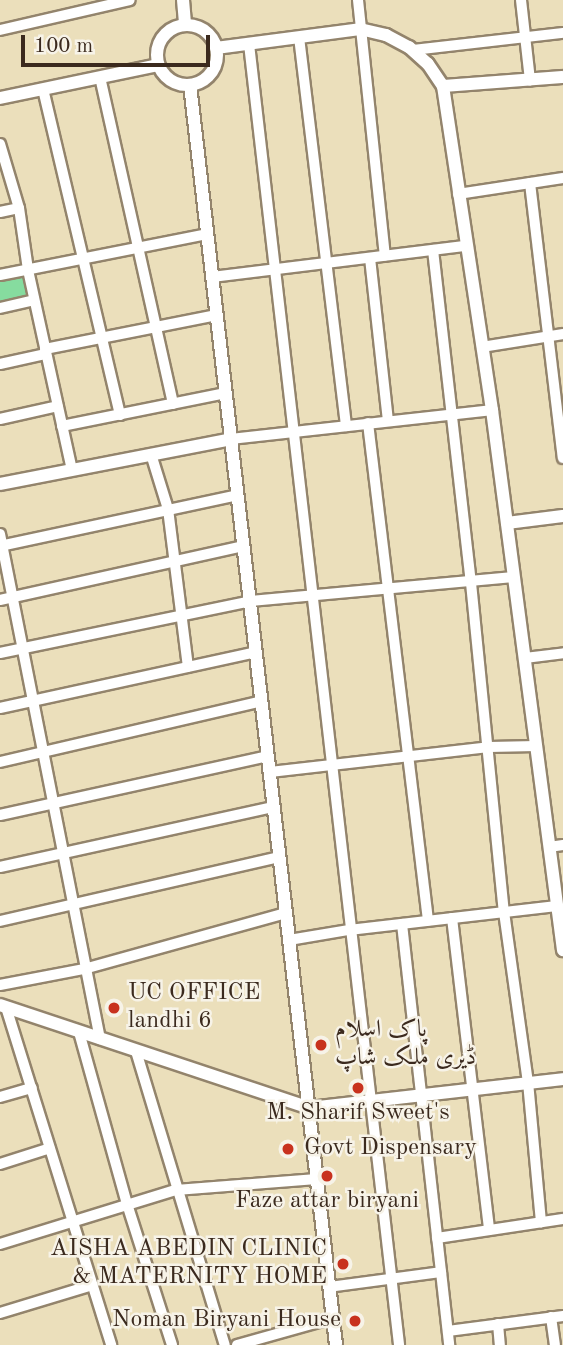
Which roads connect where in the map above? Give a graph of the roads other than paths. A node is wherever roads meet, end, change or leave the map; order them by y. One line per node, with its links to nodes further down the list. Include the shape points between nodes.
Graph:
1 (130, 0): 8 (street)
2 (183, 0): 6 (street)
3 (372, 0): 5 (street)
4 (521, 0): 11 (street)
5 (358, 1): 7 (street)
6 (185, 24): 13 (street, via 206,32); 15 (street, via 163,36 156,55)
7 (360, 29): 10 (street); 14 (street, via 386,35); 34 (street)
8 (0, 30)
9 (563, 33): 11 (street)
10 (299, 37): 12 (street); 37 (street)
11 (524, 37): 14 (street); 18 (street)
12 (249, 44): 13 (street); 38 (street)
13 (216, 48): 19 (street, via 214,68)
14 (413, 50): 20 (street)
15 (158, 65): 16 (street); 19 (street, via 171,80)
16 (100, 77): 21 (street); 32 (street)
17 (563, 77): 18 (street)
18 (530, 79): 20 (street)
19 (190, 85): 30 (street)
20 (443, 86): 27 (street)
21 (43, 89): 22 (street); 35 (street)
22 (0, 98)
23 (0, 144): 24 (street)
24 (1, 158): 28 (street)
25 (563, 178): 26 (street)
26 (530, 183): 27 (street); 47 (street)
27 (458, 194): 31 (street)
28 (19, 208): 29 (street); 39 (street)
29 (0, 212)
30 (208, 234): 32 (street); 41 (street)
31 (466, 246): 33 (street); 49 (street)
32 (139, 247): 35 (street); 45 (street)
33 (433, 250): 34 (street); 56 (street)
34 (385, 256): 36 (street)
35 (82, 257): 39 (street); 48 (street)
36 (370, 258): 37 (street); 59 (street)
37 (328, 262): 38 (street); 62 (street)
38 (276, 269): 41 (street); 63 (street)
39 (28, 270): 40 (street); 42 (street)
40 (0, 275)
41 (212, 277): 44 (street)
42 (34, 300): 43 (street); 50 (street)
43 (0, 308)
44 (217, 315): 45 (street); 52 (street)
45 (155, 327): 48 (street); 53 (street)
46 (563, 334): 47 (street)
47 (548, 336): 49 (street); 66 (street)
48 (101, 338): 50 (street); 57 (street)
49 (482, 347): 55 (street)
50 (46, 352): 51 (street); 54 (street)
51 (0, 364)
52 (226, 393): 53 (street); 64 (street)
53 (173, 404): 57 (street)
54 (58, 406): 58 (street); 61 (street)
55 (492, 410): 56 (street); 72 (street)
56 (450, 414): 59 (street); 78 (street)
57 (120, 415): 61 (street)
58 (0, 419)
59 (388, 421): 60 (street)
60 (368, 424): 62 (street); 79 (street)
61 (62, 426): 67 (street)
62 (346, 426): 63 (street)
63 (293, 432): 64 (street); 80 (street)
64 (231, 439): 65 (street); 69 (street)
65 (150, 454): 67 (street); 70 (street)
66 (563, 458)
67 (72, 470): 68 (street)
68 (0, 484)
69 (238, 495): 70 (street); 75 (street)
70 (168, 509): 74 (street); 76 (street)
71 (563, 516): 72 (street)
72 (507, 523): 77 (street)
73 (0, 534): 74 (street)
74 (1, 546): 81 (street)
75 (244, 546): 76 (street); 83 (street)
76 (174, 562): 81 (street); 84 (street)
77 (514, 577): 78 (street); 89 (street)
78 (471, 583): 79 (street); 95 (street)
79 (387, 591): 80 (street); 98 (street)
80 (312, 596): 83 (street); 100 (street)
81 (13, 597): 82 (street); 85 (street)
82 (0, 600)
83 (250, 601): 84 (street); 86 (street)
84 (184, 614): 85 (street); 90 (street)
85 (22, 648): 87 (street); 91 (street)
86 (256, 652): 90 (street); 92 (street)
87 (0, 653)
88 (563, 653): 89 (street)
89 (525, 658): 94 (street)
90 (188, 667): 91 (street)
91 (32, 701): 93 (street); 96 (street)
92 (262, 701): 96 (street); 97 (street)
93 (0, 708)
94 (536, 746): 95 (street); 106 (street)
95 (489, 747): 98 (street); 112 (street)
96 (43, 753): 99 (street); 102 (street)
97 (268, 756): 101 (street); 102 (street)
98 (408, 758): 100 (street); 115 (street)
99 (0, 762)
100 (331, 764): 101 (street); 118 (street)
101 (270, 772): 103 (street)
102 (52, 803): 104 (street); 107 (street)
103 (274, 807): 107 (street); 108 (street)
104 (0, 814)
105 (563, 845): 106 (street)
106 (549, 847): 111 (street)
107 (63, 855): 109 (street); 110 (street)
108 (280, 857): 110 (street); 113 (street)
109 (0, 867)
110 (71, 904): 116 (street); 121 (street)
111 (557, 906): 112 (street); 120 (street)
112 (504, 912): 114 (street); 130 (street)
113 (286, 913): 119 (street); 121 (street)
114 (452, 918): 115 (street); 132 (street)
115 (428, 920): 117 (street)
116 (0, 921)
117 (402, 924): 118 (street); 133 (street)
118 (349, 930): 119 (street); 135 (street)
119 (289, 940): 136 (street)
120 (563, 948)
121 (84, 969): 122 (street); 127 (street)
122 (0, 985)
123 (3, 1006): 124 (street); 126 (street)
124 (13, 1028): 125 (street); 131 (street)
125 (0, 1032)
126 (79, 1032): 127 (street); 141 (street)
127 (100, 1039): 128 (street)
128 (136, 1051): 136 (street); 140 (street)
129 (563, 1079): 130 (street)
130 (528, 1082): 132 (street); 143 (street)
131 (32, 1088): 134 (street); 137 (street)
132 (474, 1088): 133 (street); 145 (street)
133 (420, 1095): 135 (street); 146 (street)
134 (0, 1097)
135 (369, 1101): 136 (street); 149 (street)
136 (309, 1108): 139 (street)
137 (50, 1148): 138 (street); 144 (street)
138 (0, 1164)
139 (317, 1179): 140 (street); 151 (street)
140 (176, 1190): 141 (street); 160 (street)
141 (128, 1206): 144 (street); 159 (street)
142 (563, 1219): 143 (street)
143 (541, 1222): 145 (street)
144 (73, 1223): 147 (street); 150 (street)
145 (489, 1230): 146 (street)
146 (437, 1238): 148 (street)
147 (0, 1244)
148 (440, 1272): 149 (street); 157 (street)
149 (391, 1278): 151 (street); 163 (street)
150 (92, 1285): 152 (street); 158 (street)
151 (330, 1287): 155 (street)
152 (0, 1313)
153 (563, 1315): 154 (street)
154 (551, 1317): 156 (street); 166 (street)
155 (333, 1318): 161 (street); 162 (street)
156 (498, 1324): 157 (street); 165 (street)
157 (448, 1331): 164 (street)
158 (111, 1345)
159 (172, 1345)
160 (225, 1345)
161 (237, 1345)
162 (336, 1345)
163 (399, 1345)
164 (449, 1345)
165 (500, 1345)
166 (555, 1345)

